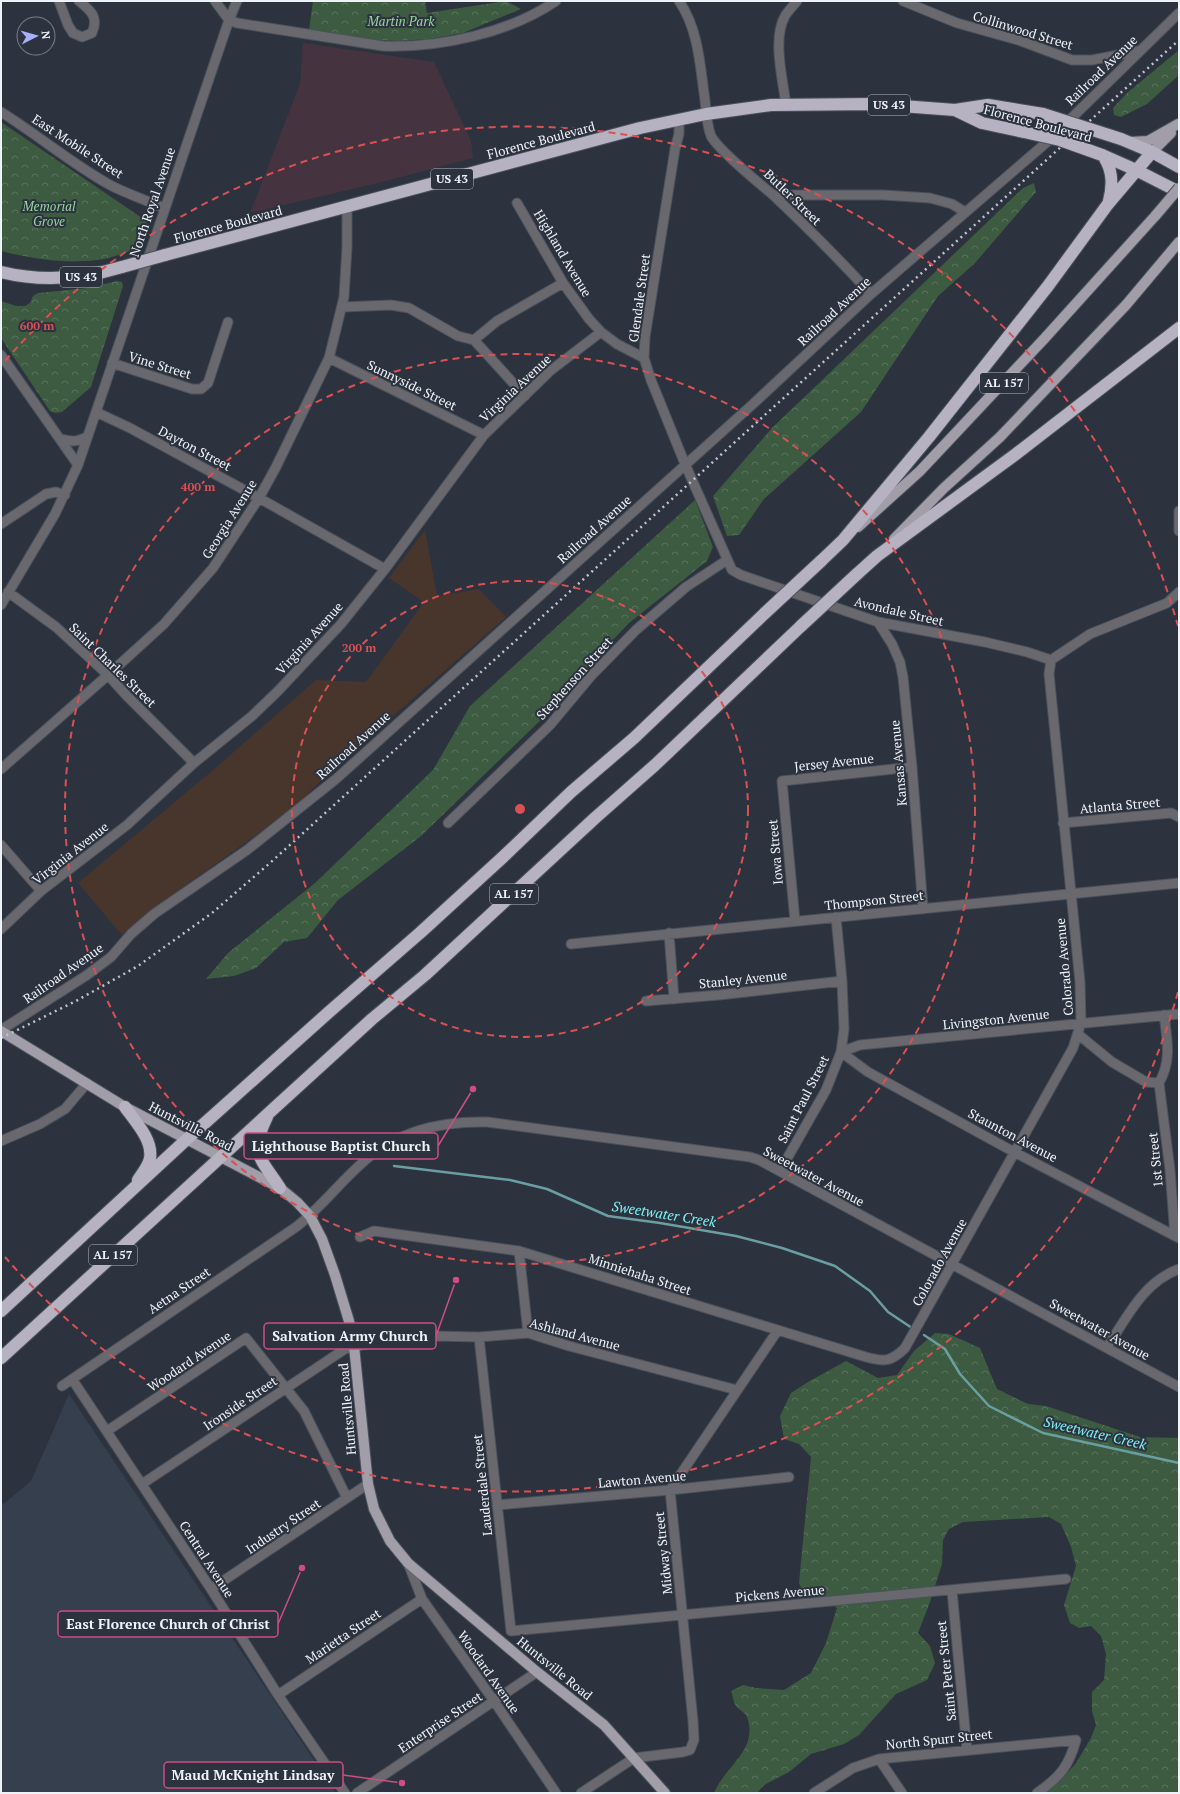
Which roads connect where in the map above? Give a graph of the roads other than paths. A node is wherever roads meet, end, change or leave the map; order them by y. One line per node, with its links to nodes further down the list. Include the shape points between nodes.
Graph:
1 (59, 1): 2 (street, via 70,29 82,37 92,33 96,24 94,15)
2 (79, 1)
3 (215, 1): 10 (street)
4 (237, 1): 10 (street, North Royal Avenue)
5 (556, 1): 10 (street, via 505,26 468,37 404,47 322,37)
6 (679, 1): 15 (street, Butler Street, via 692,25 698,50)
7 (797, 1): 12 (street, via 785,16 779,33)
8 (903, 1): 11 (street, Collinwood Street, via 957,24 1021,41 1072,60 1092,60)
9 (1179, 13): 11 (street, Railroad Avenue)
10 (229, 20): 29 (street, North Royal Avenue)
11 (1139, 51): 30 (street, Railroad Avenue, via 1047,142)
12 (786, 105): 13 (highway, Florence Boulevard / US 43, via 875,104); 15 (highway, Florence Boulevard / US 43)
13 (955, 110): 18 (highway, Florence Boulevard / US 43, bridge, via 988,105 1043,114); 20 (highway, Florence Boulevard / US 43, bridge, via 982,123 1060,140)
14 (1, 112): 29 (street, East Mobile Street, via 106,183)
15 (706, 114): 16 (highway, Florence Boulevard / US 43); 25 (street, Butler Street, via 712,137)
16 (679, 120): 28 (highway, Florence Boulevard / US 43, via 640,128); 42 (street, Glendale Street, via 679,134 647,323)
17 (1179, 124): 18 (main road, via 1148,141); 19 (main road)
18 (1125, 141): 19 (highway, Florence Boulevard / US 43)
19 (1152, 152): 21 (highway, Florence Boulevard / US 43); 22 (highway)
20 (1103, 156): 22 (highway, Florence Boulevard / US 43); 27 (highway, via 1109,164 1112,176)
21 (1179, 166)
22 (1136, 170): 24 (highway, Florence Boulevard / US 43); 27 (highway)
23 (1179, 188): 56 (main road, AL 157, bridge, via 1049,334 920,471)
24 (1179, 192)
25 (773, 195): 30 (street, via 883,195 930,198 952,204); 34 (street, Butler Street)
26 (517, 203): 33 (street, Highland Avenue)
27 (1108, 204): 56 (highway, via 930,437)
28 (347, 207): 32 (highway, Florence Boulevard / US 43, bridge, via 78,278 38,278); 35 (street, Georgia Avenue, via 346,277)
29 (164, 208): 43 (street, North Royal Avenue)
30 (965, 212): 34 (street, Railroad Avenue)
31 (1179, 242): 57 (main road, AL 157, via 1126,305 1000,437 944,488)
32 (1, 272)
33 (563, 283): 38 (street, Highland Avenue); 39 (street, via 497,321)
34 (871, 294): 49 (street, Railroad Avenue)
35 (342, 307): 39 (street, via 391,305 409,308 458,336); 41 (street, Georgia Avenue)
36 (228, 322): 43 (street, Vine Street, via 208,382 201,389 192,389)
37 (1179, 328): 57 (highway, via 1035,440)
38 (601, 332): 42 (street, Highland Avenue, via 624,349); 44 (street, Virginia Avenue, via 550,371)
39 (474, 340): 44 (street)
40 (1, 355): 48 (street)
41 (329, 358): 46 (street, Sunnyside Street); 52 (street, Georgia Avenue)
42 (644, 358): 49 (street, Glendale Street)
43 (112, 364): 45 (street, North Royal Avenue)
44 (525, 396): 46 (street, Virginia Avenue)
45 (96, 412): 47 (street, North Royal Avenue); 52 (street, Dayton Street)
46 (484, 435): 59 (street, Virginia Avenue)
47 (88, 436): 48 (street, via 81,441); 50 (street, North Royal Avenue)
48 (60, 440): 50 (street)
49 (685, 464): 58 (street, Glendale Street); 89 (street, Railroad Avenue, via 336,778 288,818 154,914 131,934 111,957 87,975)
50 (78, 465): 51 (street, North Royal Avenue)
51 (65, 495): 54 (street, via 56,492 46,494); 60 (street, North Royal Avenue)
52 (259, 498): 59 (street, Dayton Street); 65 (street, Georgia Avenue, via 224,553 196,589 164,624)
53 (1179, 511): 55 (street)
54 (1, 524)
55 (1179, 531)
56 (843, 540): 96 (highway, AL 157, bridge, via 634,738 571,792 421,932)
57 (877, 556): 95 (highway, AL 157, bridge, via 655,765 425,975 372,1019)
58 (727, 560): 63 (street, Avondale Street, via 732,570 741,575); 71 (street, Stephenson Street, via 686,586 636,630 591,676 550,725)
59 (384, 569): 66 (street, Virginia Avenue, via 341,624 283,686 252,716)
60 (8, 592): 62 (street, North Royal Avenue); 65 (street, Saint Charles Street, via 56,628)
61 (1179, 592): 64 (street, via 1168,603 1090,634)
62 (1, 605)
63 (878, 622): 64 (street, Avondale Street, via 985,642); 67 (street, Kansas Avenue, via 900,662)
64 (1050, 660): 72 (street, Colorado Avenue, via 1049,674)
65 (108, 675): 66 (street, Saint Charles Street); 68 (street, Georgia Avenue)
66 (194, 763): 75 (street, Virginia Avenue, via 127,825)
67 (912, 767): 69 (street, Jersey Avenue); 77 (street, Kansas Avenue)
68 (1, 769)
69 (782, 781): 79 (street, Iowa Street)
70 (1179, 817): 72 (street, Atlanta Street, via 1171,813)
71 (448, 823)
72 (1063, 823): 76 (street, Colorado Avenue)
73 (1, 845): 75 (street)
74 (1179, 883): 76 (street, Thompson Street)
75 (41, 891): 80 (street, Virginia Avenue)
76 (1070, 895): 77 (street, Thompson Street); 88 (street, Colorado Avenue, via 1080,982)
77 (923, 909): 78 (street, Thompson Street)
78 (836, 917): 79 (street, Thompson Street); 83 (street, Saint Paul Street)
79 (795, 921): 81 (street, Thompson Street)
80 (1, 929)
81 (670, 933): 82 (street, Thompson Street); 84 (street)
82 (571, 944)
83 (842, 981): 84 (street, Stanley Avenue); 91 (street, Saint Paul Street, via 844,1029)
84 (674, 999): 85 (street, Stanley Avenue)
85 (646, 1001)
86 (1179, 1014): 87 (street, Livingston Avenue)
87 (1164, 1015): 88 (street, Livingston Avenue); 93 (street, via 1168,1057)
88 (1081, 1023): 90 (street, Colorado Avenue); 91 (street, Livingston Avenue, via 860,1045)
89 (1, 1031): 92 (main road, Huntsville Road)
90 (1079, 1035): 93 (street, via 1118,1066 1146,1082); 98 (street, Colorado Avenue)
91 (841, 1052): 98 (street, Staunton Avenue, via 868,1072); 100 (street, Saint Paul Street, via 826,1090)
92 (87, 1083): 94 (main road, Huntsville Road); 97 (street, via 64,1109 40,1124)
93 (1159, 1083): 105 (street, 1st Street)
94 (125, 1107): 96 (main road, Huntsville Road); 102 (highway, via 144,1134 149,1146 150,1158)
95 (270, 1112): 99 (highway, AL 157); 101 (highway, via 257,1143 259,1155)
96 (187, 1139): 99 (main road, Huntsville Road); 102 (highway, AL 157)
97 (1, 1141)
98 (1014, 1152): 105 (street, Staunton Avenue); 107 (street, Colorado Avenue)
99 (221, 1156): 101 (main road, Huntsville Road); 116 (highway, AL 157)
100 (780, 1171): 103 (street, Sweetwater Avenue, via 750,1158 669,1145 486,1122 450,1122 417,1130 390,1142 369,1157); 107 (street, Sweetwater Avenue)
101 (280, 1188): 103 (main road, Huntsville Road)
102 (133, 1190): 109 (highway, AL 157)
103 (310, 1216): 113 (main road, Huntsville Road, via 322,1239 335,1275); 117 (street, Aetna Street)
104 (360, 1237): 106 (street, Minniehaha Street, via 374,1230)
105 (1177, 1237)
106 (519, 1251): 110 (street, Minniehaha Street); 111 (street)
107 (953, 1265): 114 (street, Sweetwater Avenue); 115 (street, Colorado Avenue)
108 (1179, 1269): 114 (street, via 1159,1279 1143,1294)
109 (1, 1311)
110 (778, 1330): 115 (street, Minniehaha Street, via 874,1360 896,1358); 121 (street)
111 (528, 1333): 112 (street, Ashland Avenue); 121 (street, Ashland Avenue, via 568,1346)
112 (479, 1337): 113 (street, Ashland Avenue, via 434,1336); 128 (street, Lauderdale Street)
113 (354, 1346): 120 (street, Ironside Street, via 345,1349); 125 (main road, Huntsville Road)
114 (1107, 1347): 119 (street, Sweetwater Avenue)
115 (905, 1348)
116 (1, 1358)
117 (72, 1379): 118 (street, Aetna Street); 122 (street, Central Avenue)
118 (62, 1386)
119 (1179, 1387)
120 (286, 1388): 122 (street, Woodard Avenue, via 246,1338); 124 (street, Ironside Street); 127 (street, Woodard Avenue, via 304,1411)
121 (737, 1390): 126 (street)
122 (107, 1431): 124 (street, Central Avenue)
123 (789, 1477): 126 (street, Lawton Avenue)
124 (142, 1484): 131 (street, Central Avenue)
125 (368, 1484): 127 (street, Industry Street); 129 (main road, Huntsville Road, via 374,1509 390,1541)
126 (670, 1490): 128 (street, Lawton Avenue); 134 (street, Midway Street)
127 (347, 1498): 131 (street, Industry Street)
128 (497, 1505): 135 (street, Lauderdale Street)
129 (408, 1563): 133 (street, Woodard Avenue); 136 (main road, Huntsville Road)
130 (1066, 1579): 132 (street, Pickens Avenue)
131 (211, 1589): 138 (street, Central Avenue)
132 (952, 1591): 134 (street, Pickens Avenue); 140 (street, Saint Peter Street)
133 (422, 1599): 138 (street, Marietta Street); 139 (street, Woodard Avenue)
134 (682, 1616): 135 (street, Pickens Avenue); 141 (street, Midway Street, via 694,1740 690,1750)
135 (511, 1631): 136 (street)
136 (504, 1643): 137 (main road, Huntsville Road)
137 (537, 1672): 139 (street, Enterprise Street); 141 (main road, Huntsville Road, via 604,1725)
138 (278, 1695): 143 (street, Central Avenue)
139 (494, 1701): 144 (street, Enterprise Street); 145 (street, Woodard Avenue)
140 (967, 1750): 142 (street, North Spurr Street); 150 (street, North Spurr Street, via 1076,1740 1068,1765 1049,1785)
141 (634, 1758): 146 (street); 147 (main road, Huntsville Road)
142 (879, 1758): 148 (street, North Spurr Street, via 853,1768); 149 (street)
143 (345, 1793)
144 (357, 1793)
145 (556, 1793)
146 (581, 1793)
147 (665, 1793)
148 (814, 1793)
149 (902, 1793)
150 (1037, 1793)

